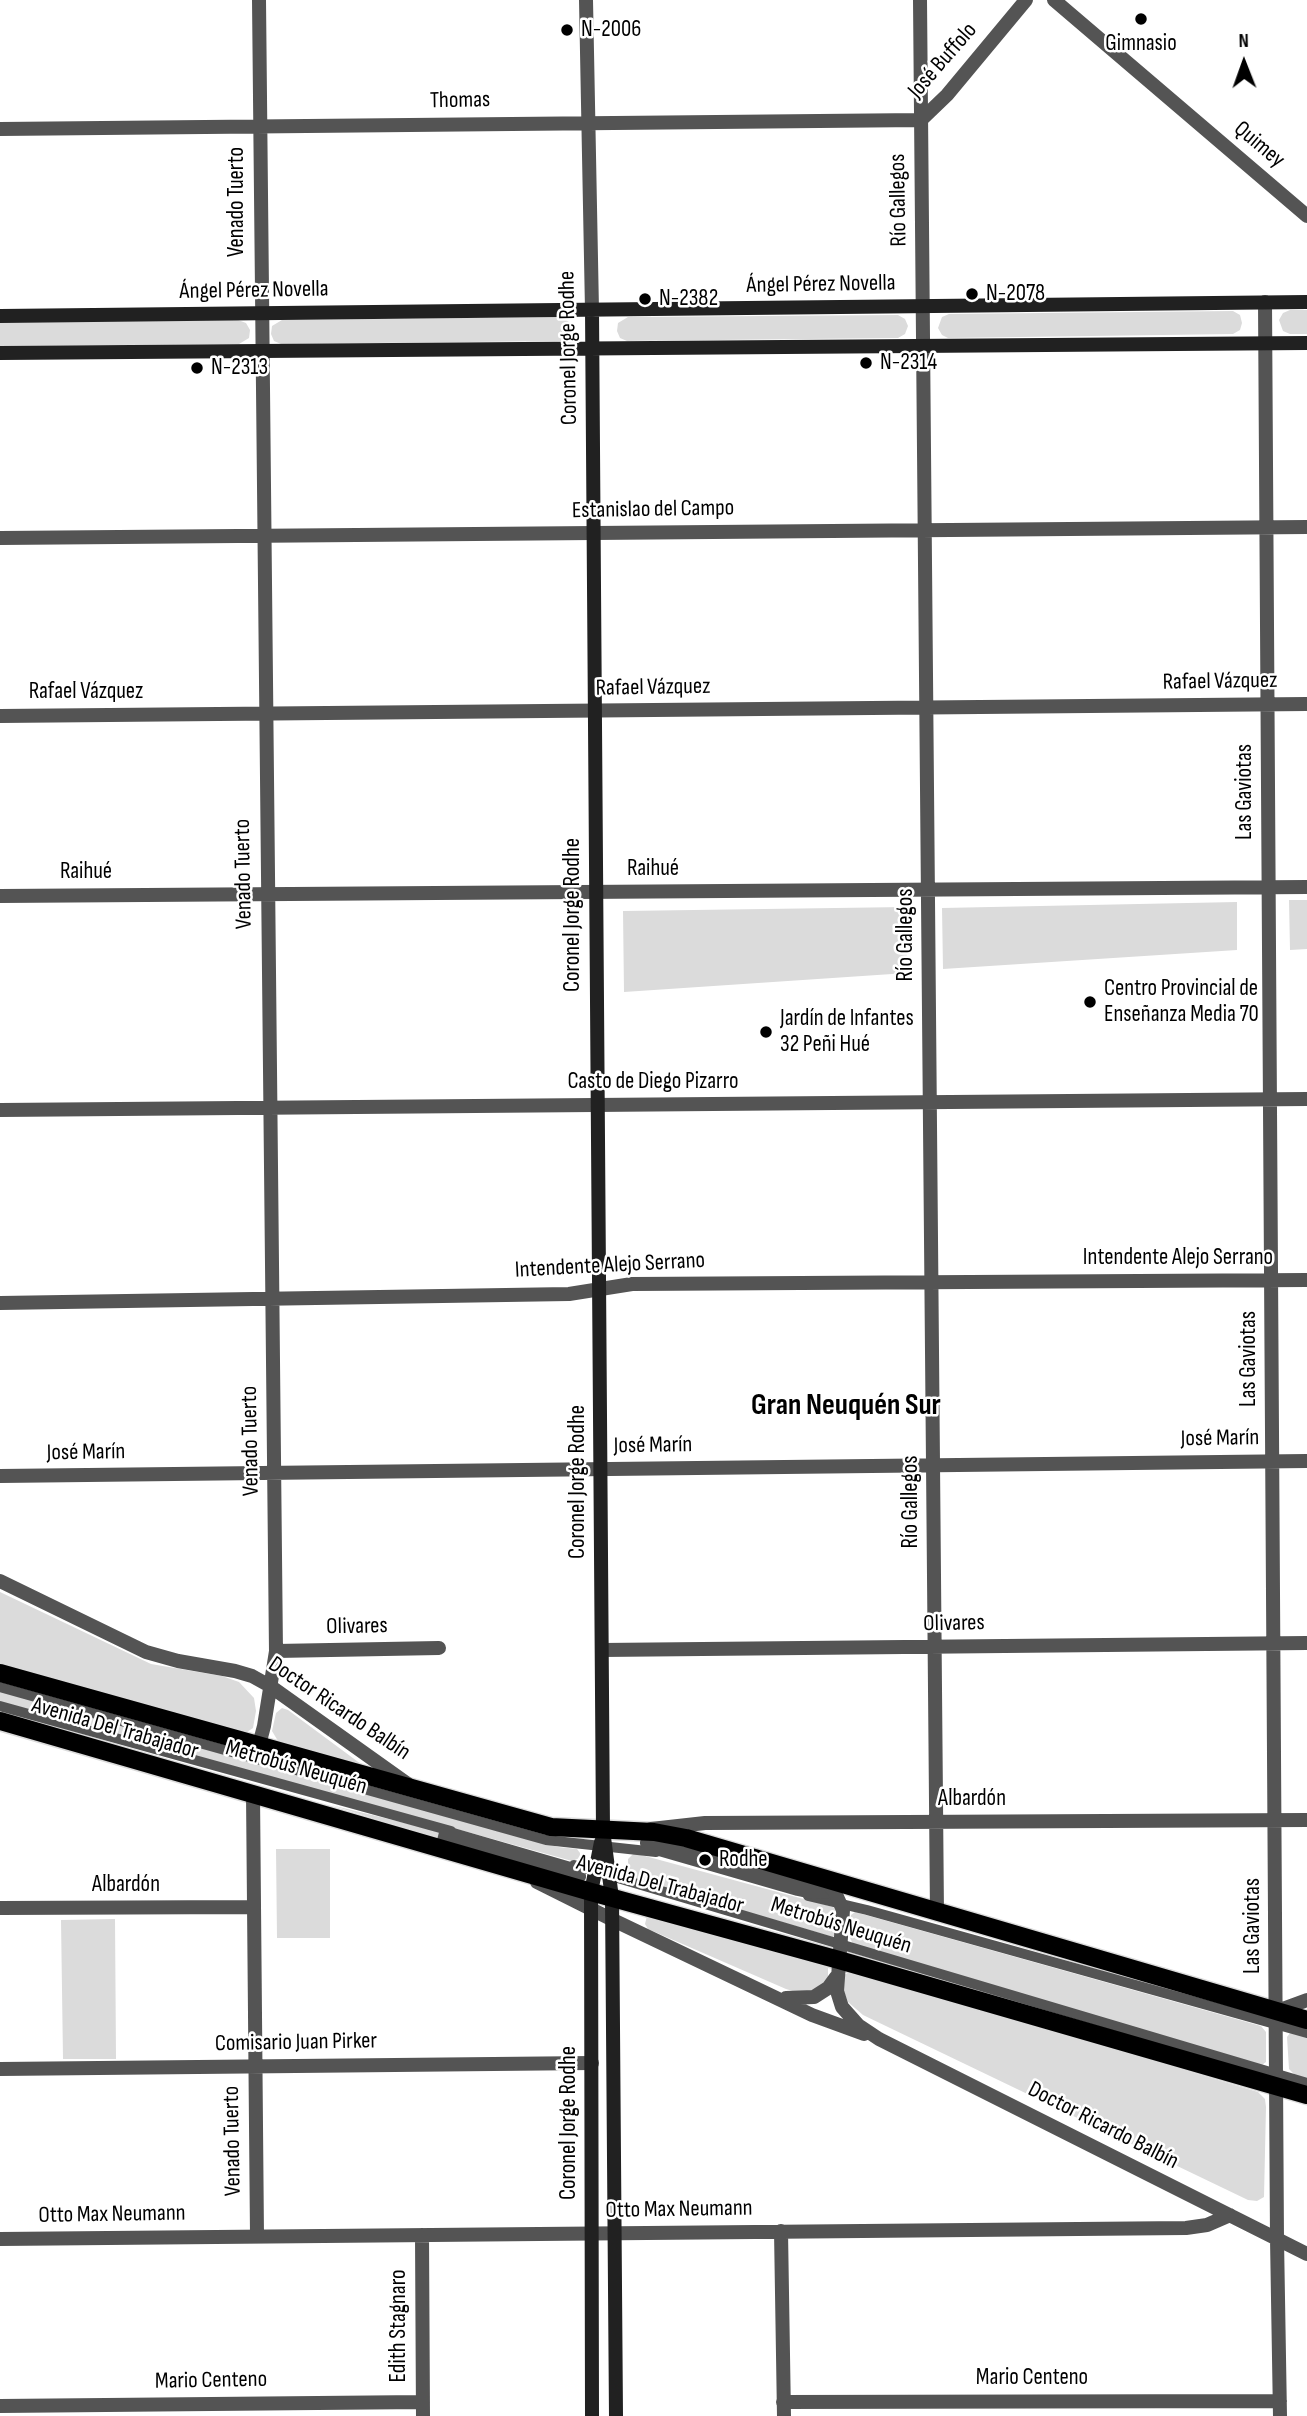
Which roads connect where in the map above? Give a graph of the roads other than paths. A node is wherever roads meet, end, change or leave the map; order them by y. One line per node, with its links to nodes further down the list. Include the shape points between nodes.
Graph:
1 (259, 0): 8 (street, Venado Tuerto)
2 (586, 0): 7 (street, Coronel Jorge Rodhe)
3 (920, 0): 6 (street, Río Gallegos)
4 (1026, 0): 6 (street, José Buffolo)
5 (1054, 0): 10 (street, Quimey)
6 (921, 120): 7 (street, Thomas); 13 (street, Río Gallegos)
7 (588, 123): 8 (street, Thomas); 14 (street, Coronel Jorge Rodhe)
8 (259, 126): 9 (street, Thomas); 15 (street, Venado Tuerto)
9 (0, 128)
10 (1307, 216)
11 (1265, 302): 12 (main road, Ángel Pérez Novella); 13 (main road, Ángel Pérez Novella); 17 (street, Las Gaviotas)
12 (1307, 302)
13 (923, 306): 14 (main road, Ángel Pérez Novella); 19 (street, Río Gallegos)
14 (592, 310): 15 (main road, Ángel Pérez Novella); 20 (main road, Coronel Jorge Rodhe)
15 (260, 313): 16 (main road, Ángel Pérez Novella); 21 (street, Venado Tuerto)
16 (0, 316)
17 (1265, 343): 18 (main road); 19 (main road); 23 (street, Las Gaviotas)
18 (1307, 343)
19 (923, 346): 20 (main road); 25 (street, Río Gallegos)
20 (592, 349): 21 (main road); 26 (main road, Coronel Jorge Rodhe)
21 (261, 351): 22 (main road); 27 (street, Venado Tuerto)
22 (0, 353)
23 (1266, 527): 24 (street, Estanislao del Campo); 25 (street, Estanislao del Campo); 30 (street, Las Gaviotas)
24 (1307, 527)
25 (925, 530): 26 (street, Estanislao del Campo); 31 (street, Río Gallegos)
26 (594, 533): 27 (street, Estanislao del Campo); 32 (main road, Coronel Jorge Rodhe)
27 (263, 536): 28 (street, Estanislao del Campo); 33 (street, Venado Tuerto)
28 (0, 538)
29 (1307, 704): 30 (street, Rafael Vázquez)
30 (1268, 705): 31 (street, Rafael Vázquez); 36 (street, Las Gaviotas)
31 (927, 708): 32 (street, Rafael Vázquez); 37 (street, Río Gallegos)
32 (595, 711): 33 (street, Rafael Vázquez); 38 (main road, Coronel Jorge Rodhe)
33 (265, 714): 34 (street, Rafael Vázquez); 39 (street, Venado Tuerto)
34 (0, 716)
35 (1307, 887): 36 (street, Raihué)
36 (1269, 888): 37 (street, Raihué); 42 (street, Las Gaviotas)
37 (928, 890): 38 (street, Raihué); 43 (street, Río Gallegos)
38 (596, 892): 39 (street, Raihué); 44 (main road, Coronel Jorge Rodhe)
39 (267, 894): 40 (street, Raihué); 45 (street, Venado Tuerto)
40 (0, 896)
41 (1307, 1099): 42 (street, Casto de Diego Pizarro)
42 (1270, 1100): 43 (street, Casto de Diego Pizarro); 47 (street, Las Gaviotas)
43 (930, 1102): 44 (street, Casto de Diego Pizarro); 49 (street, Río Gallegos)
44 (598, 1105): 45 (street, Casto de Diego Pizarro); 50 (main road, Coronel Jorge Rodhe)
45 (270, 1108): 46 (street, Casto de Diego Pizarro); 51 (street, Venado Tuerto)
46 (0, 1110)
47 (1272, 1280): 48 (street, Intendente Alejo Serrano); 49 (street, Intendente Alejo Serrano); 53 (street, Las Gaviotas)
48 (1307, 1280)
49 (932, 1282): 50 (street, Intendente Alejo Serrano, via 632,1284); 55 (street, Río Gallegos)
50 (599, 1289): 51 (street, Intendente Alejo Serrano, via 569,1294); 56 (main road, Coronel Jorge Rodhe)
51 (272, 1298): 52 (street, Intendente Alejo Serrano); 57 (street, Venado Tuerto)
52 (0, 1303)
53 (1273, 1461): 54 (street, José Marín); 55 (street, José Marín); 60 (street, Las Gaviotas)
54 (1307, 1461)
55 (933, 1465): 56 (street, José Marín); 62 (street, Río Gallegos)
56 (600, 1469): 57 (street, José Marín); 64 (main road, Coronel Jorge Rodhe)
57 (274, 1473): 58 (street, José Marín); 65 (street, Venado Tuerto)
58 (0, 1476)
59 (0, 1581): 67 (street, Doctor Ricardo Balbín, via 146,1652 244,1673)
60 (1274, 1643): 61 (street, Olivares); 62 (street, Olivares); 75 (street, Las Gaviotas)
61 (1307, 1643)
62 (935, 1647): 64 (street, Olivares); 76 (street, Río Gallegos)
63 (439, 1648): 65 (street, Olivares)
64 (602, 1650): 79 (main road, Coronel Jorge Rodhe)
65 (276, 1651): 67 (street, Venado Tuerto)
66 (0, 1673): 71 (main road, Avenida Del Trabajador)
67 (270, 1686): 71 (street, Venado Tuerto); 72 (street, Doctor Ricardo Balbín)
68 (0, 1687): 79 (lane, Metrobús Neuquén, via 545,1840)
69 (0, 1706): 81 (lane, Metrobús Neuquén)
70 (0, 1721): 73 (main road, Avenida Del Trabajador)
71 (259, 1745): 72 (main road, Avenida Del Trabajador)
72 (416, 1789): 79 (main road, Avenida Del Trabajador)
73 (253, 1794): 84 (main road, Avenida Del Trabajador, via 514,1870); 86 (street, Venado Tuerto)
74 (1307, 1819): 75 (street, Albardón)
75 (1275, 1820): 76 (street, Albardón); 93 (street, Las Gaviotas)
76 (937, 1822): 77 (street, Albardón, via 705,1823); 88 (street, Río Gallegos)
77 (638, 1831): 79 (main road, Avenida Del Trabajador); 82 (main road, Avenida Del Trabajador, via 686,1838)
78 (444, 1841): 78 (street, via 446,1833 577,1871 579,1876 575,1879)
79 (602, 1841): 81 (main road, Coronel Jorge Rodhe); 85 (lane, Metrobús Neuquén)
80 (649, 1846): 80 (street, via 652,1839 829,1891 798,1889)
81 (602, 1874): 83 (main road, Coronel Jorge Rodhe); 84 (main road, Coronel Jorge Rodhe); 90 (lane, Metrobús Neuquén)
82 (818, 1877): 85 (street); 88 (main road, Avenida Del Trabajador)
83 (612, 1898): 84 (main road, Avenida Del Trabajador); 89 (main road, Coronel Jorge Rodhe); 90 (main road, Avenida Del Trabajador)
84 (591, 1901): 89 (street, Doctor Ricardo Balbín); 97 (main road, Coronel Jorge Rodhe)
85 (841, 1903): 90 (street, Doctor Ricardo Balbín, via 844,1916); 93 (lane, Metrobús Neuquén)
86 (253, 1907): 87 (street, Albardón); 98 (street, Venado Tuerto)
87 (0, 1908)
88 (937, 1912): 93 (main road, Avenida Del Trabajador)
89 (612, 1920): 91 (street, Doctor Ricardo Balbín); 105 (main road, Coronel Jorge Rodhe)
90 (838, 1961): 91 (street, via 828,1988 814,1997 795,1999); 96 (street, Doctor Ricardo Balbín, via 839,2000 858,2025); 100 (main road, Avenida Del Trabajador)
91 (764, 1991): 96 (street, Doctor Ricardo Balbín, via 825,2021)
92 (1307, 2000): 93 (street)
93 (1277, 2018): 94 (main road, Avenida Del Trabajador); 95 (lane, Metrobús Neuquén); 100 (street, Las Gaviotas)
94 (1307, 2020)
95 (1307, 2034)
96 (879, 2039): 103 (street, Doctor Ricardo Balbín)
97 (592, 2063): 98 (street, Comisario Juan Pirker); 106 (main road, Coronel Jorge Rodhe)
98 (255, 2067): 99 (street, Comisario Juan Pirker); 108 (street, Venado Tuerto)
99 (0, 2069)
100 (1277, 2081): 101 (lane); 102 (main road, Avenida Del Trabajador); 110 (street, Las Gaviotas)
101 (1307, 2083)
102 (1307, 2095)
103 (1230, 2215): 104 (street, Otto Max Neumann, via 1186,2228); 110 (street, Doctor Ricardo Balbín)
104 (781, 2231): 105 (street, Otto Max Neumann); 115 (street)
105 (615, 2233): 106 (street, Otto Max Neumann); 117 (main road, Coronel Jorge Rodhe)
106 (592, 2234): 107 (street, Otto Max Neumann); 116 (main road, Coronel Jorge Rodhe)
107 (422, 2235): 108 (street, Otto Max Neumann); 114 (street, Edith Stagnaro)
108 (257, 2236): 109 (street, Otto Max Neumann)
109 (0, 2239)
110 (1277, 2239): 111 (street, Doctor Ricardo Balbín); 112 (street, Las Gaviotas)
111 (1307, 2254)
112 (1280, 2401): 115 (street, Mario Centeno); 118 (street, Las Gaviotas)
113 (0, 2406): 114 (street, Mario Centeno)
114 (423, 2409)
115 (784, 2409)
116 (593, 2416)
117 (616, 2416)
118 (1280, 2416)

